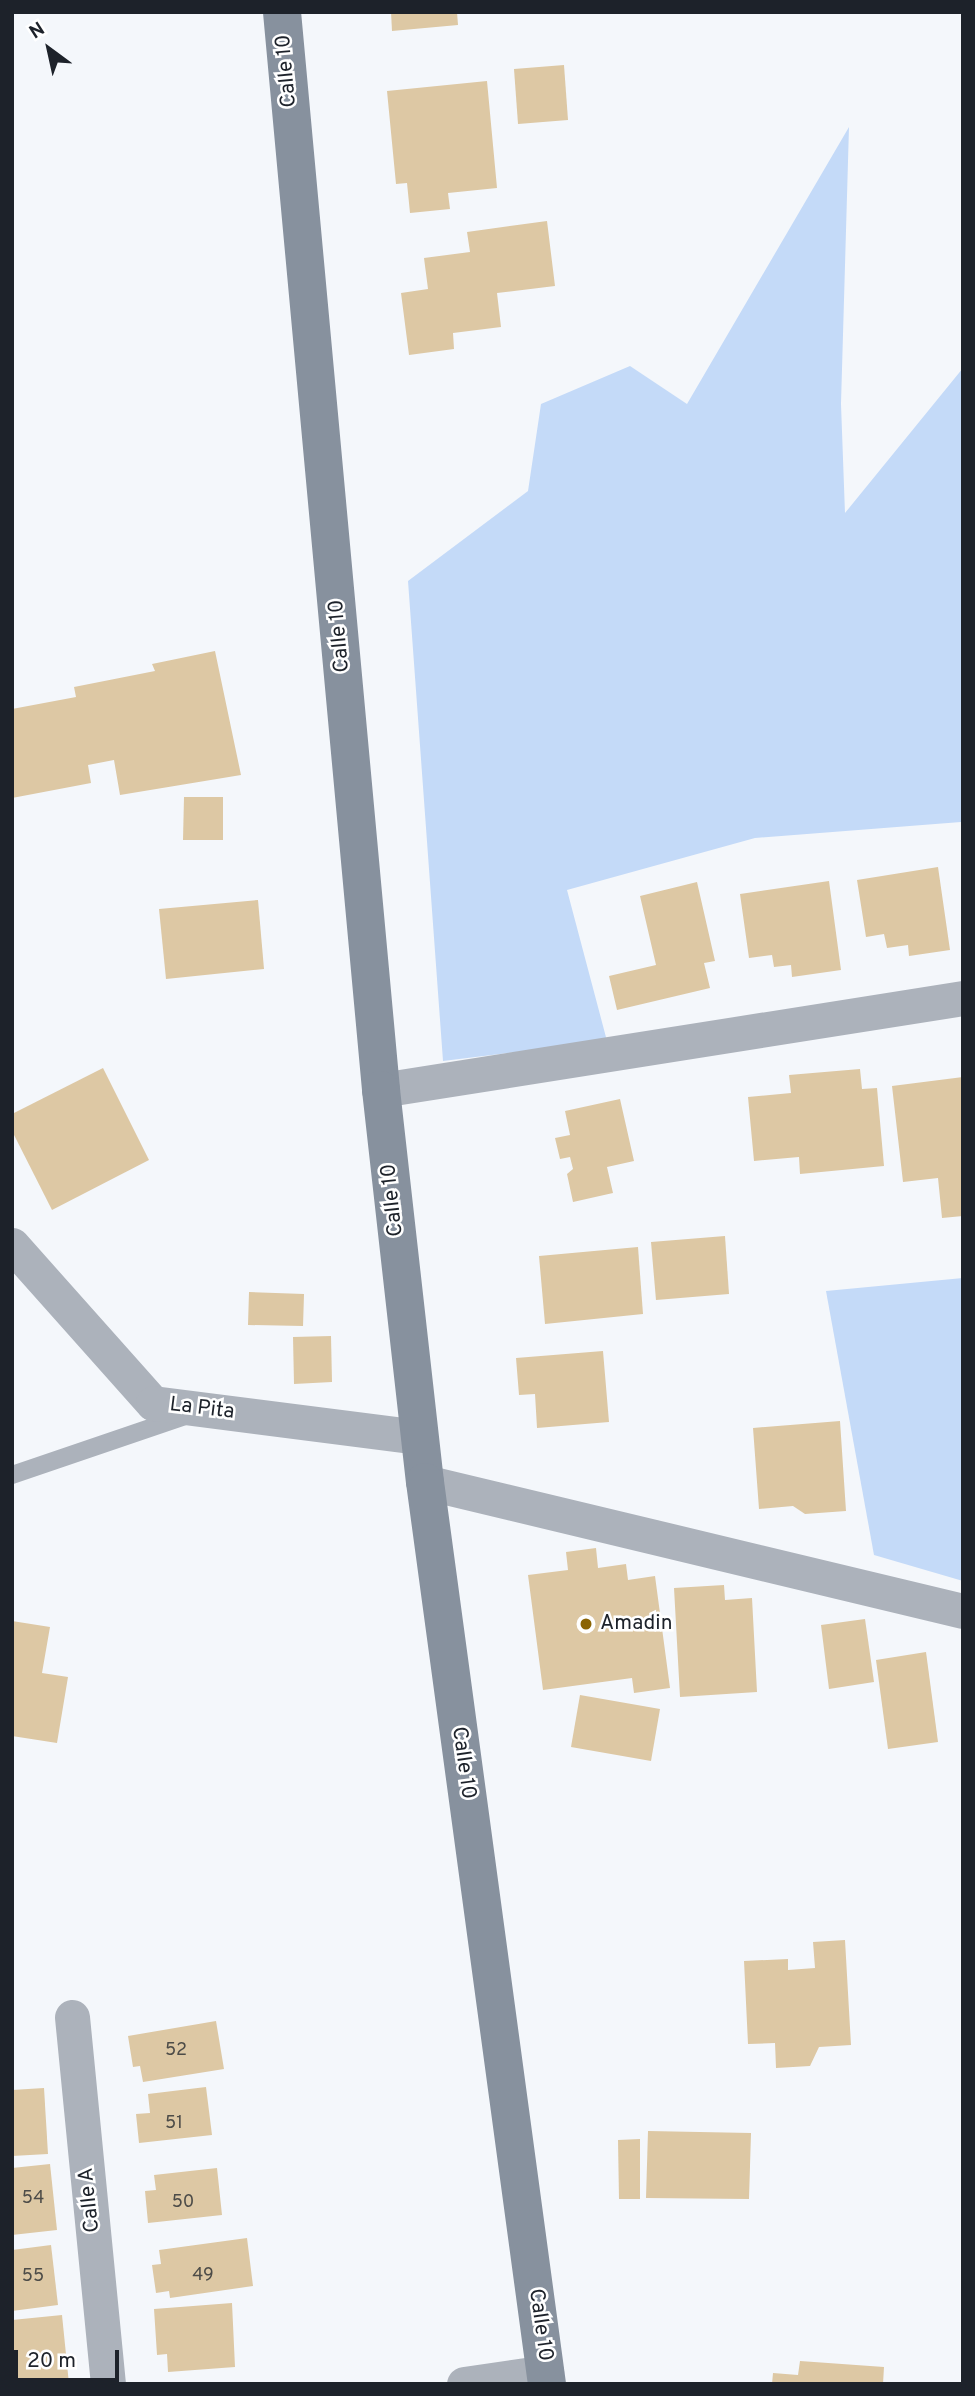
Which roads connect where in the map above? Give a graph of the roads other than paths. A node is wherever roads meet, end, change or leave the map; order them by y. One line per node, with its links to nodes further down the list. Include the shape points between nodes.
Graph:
1 (282, 12): 3 (main road, Calle 10)
2 (963, 998): 3 (street)
3 (381, 1090): 6 (main road, Calle 10)
4 (12, 1245): 5 (street, La Pita, via 153,1403)
5 (205, 1409): 6 (street, La Pita); 7 (lane)
6 (420, 1437): 8 (main road, Calle 10)
7 (12, 1475)
8 (425, 1482): 9 (street); 11 (main road, Calle 10)
9 (963, 1611)
10 (72, 2017): 12 (street, Calle A)
11 (547, 2378): 13 (street)
12 (108, 2384)
13 (464, 2384)

